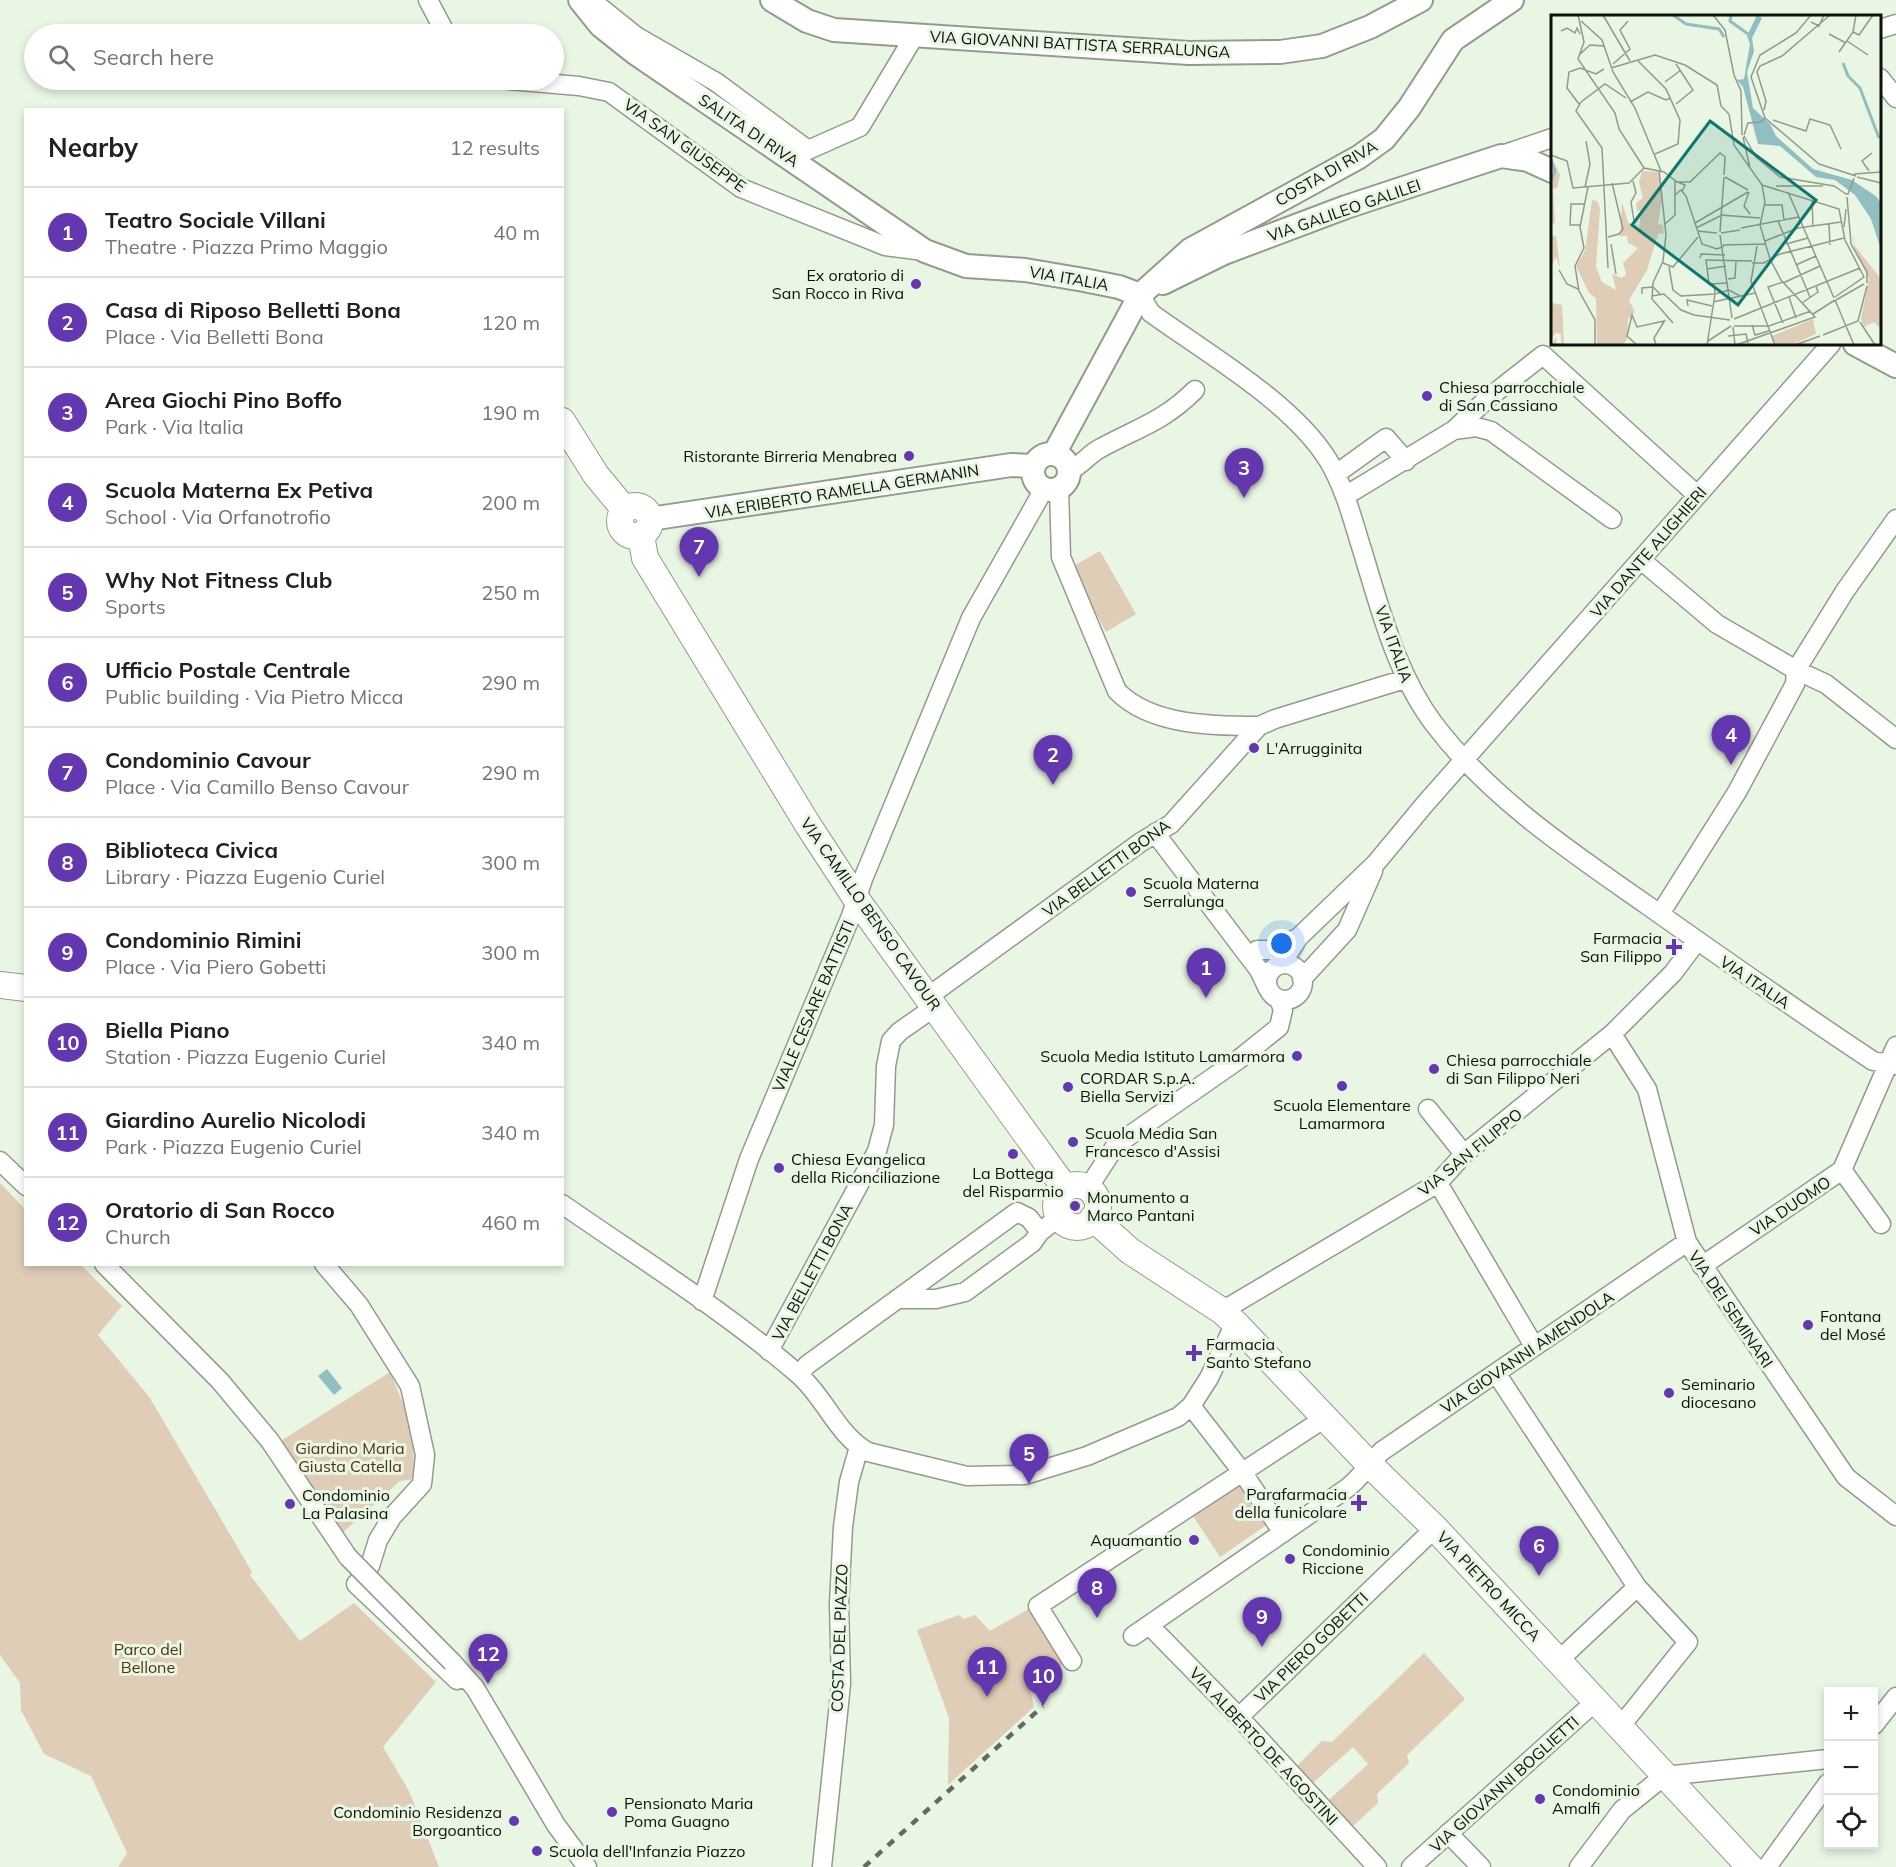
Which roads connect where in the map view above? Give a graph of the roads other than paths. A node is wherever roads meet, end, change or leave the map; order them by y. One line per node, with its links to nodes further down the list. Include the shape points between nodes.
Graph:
1 (428, 0): 7 (street)
2 (580, 0): 17 (street, SALITA DI RIVA, via 601,26 635,53)
3 (591, 0): 10 (street, SALITA DI RIVA, via 636,36 716,82 808,150 860,127)
4 (772, 0): 10 (street, VIA GIOVANNI BATTISTA SERRALUNGA, via 807,21 834,30)
5 (1421, 0): 10 (street, VIA GIOVANNI BATTISTA SERRALUNGA, via 1322,46 1280,52 1189,53)
6 (1512, 0): 18 (street, COSTA DI RIVA, via 1453,39 1384,139 1359,157 1190,250)
7 (441, 24)
8 (1896, 24): 9 (street)
9 (1881, 29)
10 (915, 35)
11 (1881, 79): 13 (street)
12 (564, 85): 17 (street, VIA SAN GIUSEPPE, via 609,92 622,99 741,188 885,246)
13 (1896, 98)
14 (1551, 138): 15 (street, VIA GALILEO GALILEI)
15 (1501, 156): 16 (street, via 1528,160); 18 (street, VIA GALILEO GALILEI, via 1346,207 1224,253)
16 (1551, 171)
17 (925, 251): 18 (street, VIA ITALIA, via 966,266 1074,278)
18 (1140, 295): 26 (street, VIA ITALIA, via 1150,313 1274,402 1310,436); 27 (street, COSTA DI RIVA)
19 (1830, 345): 28 (street, VIA DANTE ALIGHIERI)
20 (1857, 345): 21 (street)
21 (1896, 366)
22 (1195, 390): 27 (street, via 1152,424 1096,450 1082,465)
23 (564, 424): 32 (main road, via 596,475 626,510 638,506 646,510)
24 (1454, 430): 25 (street); 28 (street, via 1543,355); 30 (street, via 1476,427 1491,431)
25 (1406, 461): 26 (street, via 1386,438); 29 (street)
26 (1336, 474): 29 (street, VIA ITALIA)
27 (1056, 475): 32 (street, VIA ERIBERTO RAMELLA GERMANIN, via 1044,455 1033,466 1011,465); 36 (street, via 1061,557 1117,691 1135,705 1186,724); 41 (street, VIALE CESARE BATTISTI, via 971,618)
28 (1697, 495): 33 (street, VIA DANTE ALIGHIERI)
29 (1345, 496): 35 (street, VIA ITALIA)
30 (1612, 519)
31 (1896, 519): 34 (street)
32 (646, 527): 41 (main road, VIA CAMILLO BENSO CAVOUR, via 645,558)
33 (1641, 560): 34 (street, via 1717,624); 38 (street, VIA DANTE ALIGHIERI)
34 (1796, 670): 37 (street, via 1826,684); 42 (street, via 1795,684 1737,792)
35 (1405, 680): 36 (street, VIA BELLETTI BONA); 38 (street, VIA ITALIA, via 1432,723)
36 (1259, 726): 39 (street, VIA BELLETTI BONA, via 1171,824)
37 (1896, 739)
38 (1464, 760): 40 (street, VIA DANTE ALIGHIERI); 42 (street, VIA ITALIA, via 1577,856)
39 (1155, 833): 43 (street); 52 (street, VIA BELLETTI BONA)
40 (1376, 863): 44 (street); 48 (street, via 1347,930)
41 (857, 900): 52 (main road, VIA CAMILLO BENSO CAVOUR); 72 (street, VIALE CESARE BATTISTI, via 749,1159)
42 (1660, 914): 45 (street, VIA ITALIA)
43 (1229, 931): 46 (street); 51 (street)
44 (1299, 937): 46 (street, via 1276,950); 47 (street)
45 (1697, 941): 53 (street, VIA SAN FILIPPO, via 1673,973); 55 (street, VIA ITALIA, via 1873,1061)
46 (1257, 951): 47 (street)
47 (1279, 965): 48 (street, via 1293,966); 51 (street, via 1269,974)
48 (1302, 980): 51 (street, via 1298,994 1289,999)
49 (0, 985): 50 (main road)
50 (24, 988)
51 (1274, 994): 62 (street, via 1283,1010 1279,1028 1116,1145)
52 (933, 1001): 62 (main road, VIA CAMILLO BENSO CAVOUR); 75 (street, VIA BELLETTI BONA, via 891,1041 884,1125 877,1151)
53 (1612, 1034): 57 (street, VIA SAN FILIPPO); 67 (street, VIA DEI SEMINARI, via 1647,1089)
54 (1896, 1046): 55 (street, VIA DUOMO)
55 (1892, 1064): 59 (street, VIA DUOMO)
56 (1428, 1109): 57 (street)
57 (1464, 1154): 60 (street, VIA SAN FILIPPO)
58 (0, 1161): 61 (street)
59 (1842, 1170): 65 (street); 70 (street, VIA DUOMO)
60 (1438, 1183): 73 (street, VIA SAN FILIPPO); 74 (street)
61 (24, 1184)
62 (1076, 1188): 64 (main road, via 1096,1199); 66 (main road, via 1056,1205)
63 (564, 1205): 72 (street)
64 (1093, 1218): 66 (main road, via 1076,1226); 73 (main road, VIA PIETRO MICCA, via 1153,1267)
65 (1881, 1224)
66 (1049, 1225): 71 (street, via 1032,1243 965,1292 936,1299); 71 (street, via 1017,1212)
67 (1687, 1242): 70 (street, VIA DEI SEMINARI); 74 (street, VIA GIOVANNI AMENDOLA)
68 (106, 1266): 93 (street, bridge, via 220,1381 270,1441 348,1557)
69 (326, 1266): 86 (street, via 359,1305 410,1386 425,1455 423,1484 392,1517 378,1540)
70 (1701, 1266): 83 (street, VIA DEI SEMINARI, via 1846,1477)
71 (897, 1299): 77 (street)
72 (702, 1301): 75 (street)
73 (1229, 1317): 78 (street, via 1209,1378); 79 (main road, VIA PIETRO MICCA)
74 (1534, 1347): 76 (street, VIA GIOVANNI AMENDOLA)
75 (769, 1351): 77 (street)
76 (1496, 1373): 81 (street, VIA GIOVANNI AMENDOLA); 88 (street)
77 (799, 1375): 80 (street)
78 (1191, 1406): 80 (street, via 1178,1417 1097,1451 1025,1475 967,1476); 82 (street)
79 (1325, 1418): 81 (main road, VIA PIETRO MICCA); 82 (street)
80 (859, 1447): 104 (street, COSTA DEL PIAZZO, via 843,1527 839,1604 841,1684)
81 (1369, 1464): 84 (main road, VIA PIETRO MICCA); 85 (street, VIA GIOVANNI AMENDOLA, via 1360,1479)
82 (1243, 1473): 85 (street); 92 (street, via 1038,1606)
83 (1896, 1516)
84 (1435, 1528): 91 (main road, VIA PIETRO MICCA); 96 (street, VIA PIERO GOBETTI)
85 (1283, 1533): 89 (street, VIA GIOVANNI AMENDOLA)
86 (370, 1566)
87 (359, 1581): 93 (street, via 356,1584 459,1681)
88 (1637, 1587): 91 (street); 98 (street, via 1688,1642)
89 (1150, 1626): 90 (street, VIA GIOVANNI AMENDOLA); 96 (street, VIA ALBERTO DE AGOSTINI)
90 (1133, 1636)
91 (1559, 1660): 95 (main road, VIA PIETRO MICCA)
92 (1072, 1661)
93 (475, 1688): 103 (street, via 556,1825)
94 (1896, 1697): 97 (street)
95 (1596, 1701): 98 (main road, VIA PIETRO MICCA); 102 (street, VIA GIOVANNI BOGLIETTI)
96 (1239, 1717): 105 (street, VIA ALBERTO DE AGOSTINI)
97 (1878, 1720)
98 (1620, 1727): 100 (main road, VIA PIETRO MICCA)
99 (1824, 1759): 100 (street)
100 (1664, 1776): 108 (street, via 1622,1810); 109 (main road, VIA PIETRO MICCA)
101 (1824, 1789): 110 (street)
102 (1448, 1833): 106 (street, VIA GIOVANNI BOGLIETTI); 107 (street)
103 (587, 1867)
104 (822, 1867)
105 (1377, 1867)
106 (1411, 1867)
107 (1481, 1867)
108 (1580, 1867)
109 (1750, 1867)
110 (1767, 1867)

